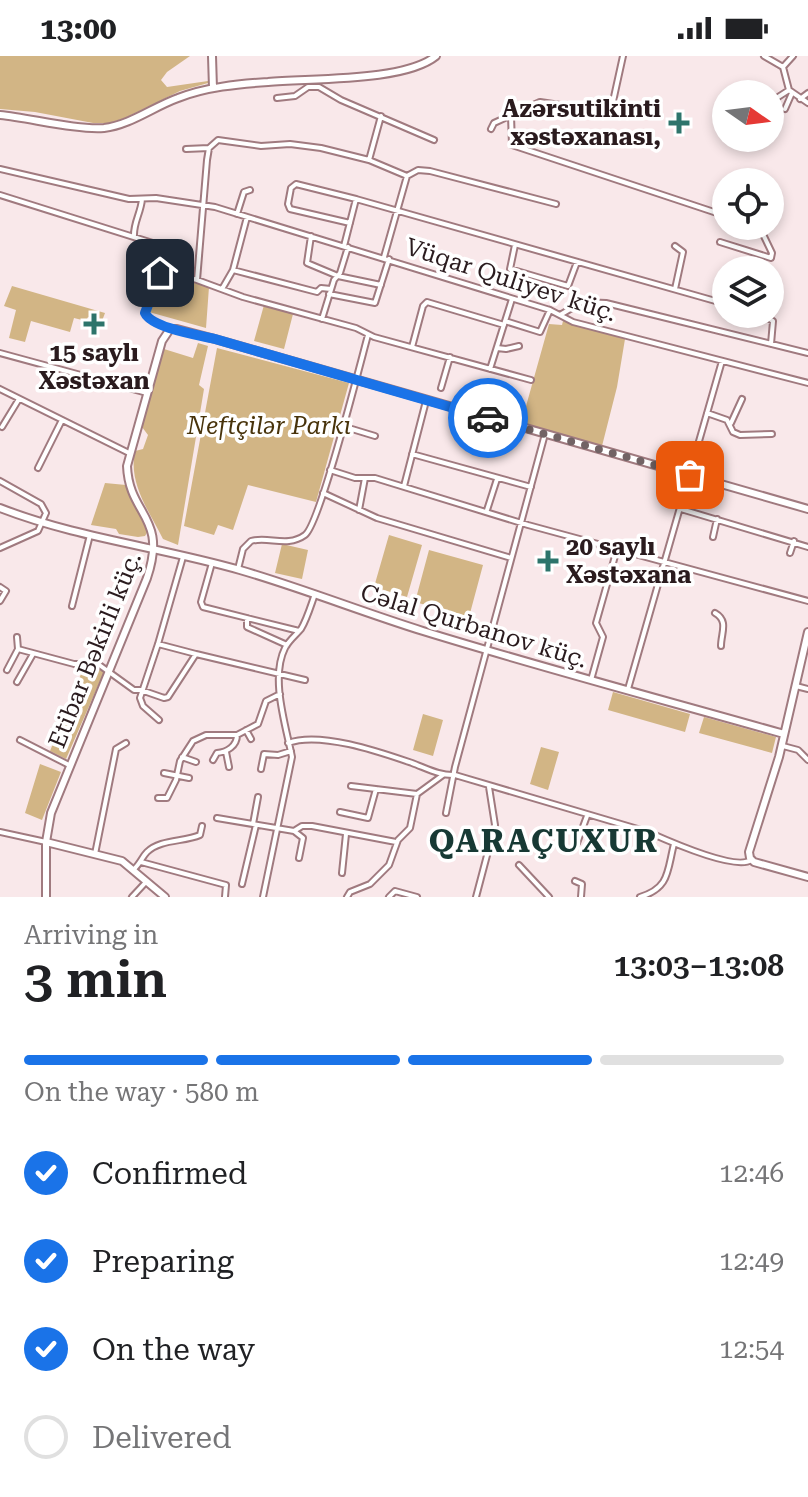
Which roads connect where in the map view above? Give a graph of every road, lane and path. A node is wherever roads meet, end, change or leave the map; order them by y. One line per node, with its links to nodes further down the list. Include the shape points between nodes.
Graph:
1 (212, 56): 11 (street)
2 (428, 56): 8 (street)
3 (436, 56): 8 (street)
4 (623, 56): 21 (street, via 607,112 540,102)
5 (764, 56): 7 (street)
6 (793, 56): 7 (street)
7 (783, 67): 12 (street)
8 (403, 72): 9 (street)
9 (313, 78): 10 (street); 11 (street)
10 (313, 87): 15 (street); 20 (street)
11 (213, 88): 19 (street, via 104,128)
12 (790, 92): 14 (street); 16 (street); 18 (street)
13 (808, 93): 16 (street)
14 (784, 95)
15 (277, 98)
16 (800, 99): 17 (street)
17 (808, 103)
18 (785, 109)
19 (0, 115)
20 (381, 116): 23 (street); 26 (street)
21 (511, 116): 22 (street); 36 (street, via 512,145)
22 (491, 129)
23 (434, 140)
24 (209, 148): 25 (street); 26 (street, via 218,140 290,144); 34 (street)
25 (186, 149)
26 (369, 160): 28 (street)
27 (0, 169): 31 (street, Vüqar Quliyev küç.)
28 (407, 176): 33 (street, via 430,171); 35 (street)
29 (250, 190): 37 (street, via 244,192)
30 (0, 195): 41 (street)
31 (142, 199): 34 (street, Vüqar Quliyev küç.); 41 (street)
32 (356, 199): 35 (street); 39 (street); 39 (street, via 296,184 291,188 290,209)
33 (556, 204)
34 (204, 206): 37 (street, Vüqar Quliyev küç.); 52 (street)
35 (397, 211): 44 (street); 47 (street)
36 (712, 211)
37 (237, 214): 38 (street, Vüqar Quliyev küç.)
38 (247, 217): 40 (street, Vüqar Quliyev küç.); 49 (street)
39 (350, 223): 45 (street)
40 (311, 236): 45 (street, Vüqar Quliyev küç.); 51 (street, via 307,263)
41 (134, 237): 50 (street, via 175,250)
42 (766, 240): 43 (street, via 771,258)
43 (720, 242)
44 (515, 245): 48 (street); 48 (street, via 510,269 569,286)
45 (346, 246): 47 (street, Vüqar Quliyev küç.); 51 (street)
46 (675, 246): 55 (street, via 683,252)
47 (386, 258): 53 (street); 57 (street, Vüqar Quliyev küç.)
48 (577, 262): 55 (street)
49 (233, 270): 54 (street); 56 (street)
50 (173, 273): 52 (street); 64 (street, via 160,273 145,313)
51 (338, 276): 53 (street); 56 (street)
52 (197, 280): 54 (street)
53 (381, 285): 56 (street, via 373,304)
54 (222, 289): 61 (street)
55 (675, 289): 58 (street)
56 (330, 292): 61 (street)
57 (512, 299): 59 (street, Vüqar Quliyev küç.); 62 (street)
58 (712, 300)
59 (550, 310): 60 (street, Vüqar Quliyev küç.); 62 (street, via 540,332)
60 (560, 315): 66 (street, via 582,302 606,303); 73 (street, Vüqar Quliyev küç.)
61 (322, 319): 65 (street)
62 (505, 323): 68 (street, via 427,302); 69 (street)
63 (772, 328): 66 (street)
64 (170, 329): 75 (street); 80 (street, Etibar Bəkirli küç.)
65 (368, 335): 68 (street); 75 (street)
66 (771, 344): 71 (street)
67 (519, 346): 69 (street)
68 (412, 347): 72 (street)
69 (497, 348): 74 (street)
70 (0, 353): 80 (street)
71 (808, 353)
72 (450, 357): 74 (street); 78 (street)
73 (722, 361): 77 (street, Vüqar Quliyev küç.); 84 (street)
74 (490, 369): 76 (street)
75 (355, 380): 83 (street); 87 (street)
76 (531, 380)
77 (808, 383)
78 (441, 388)
79 (0, 389): 81 (street)
80 (147, 393): 92 (street, Etibar Bəkirli küç.)
81 (19, 399): 85 (street); 88 (street)
82 (742, 399): 86 (street)
83 (426, 401): 89 (street); 93 (street)
84 (707, 413): 86 (street); 96 (street)
85 (62, 420): 92 (street); 94 (street)
86 (731, 423): 90 (street, via 740,435)
87 (342, 426): 91 (street); 95 (street)
88 (2, 427)
89 (545, 434): 96 (street); 101 (street)
90 (772, 434)
91 (375, 436)
92 (129, 453): 116 (street, Etibar Bəkirli küç., via 130,485 150,524)
93 (412, 454): 98 (street); 100 (street)
94 (38, 468)
95 (330, 470): 97 (street); 102 (street)
96 (690, 475): 104 (street); 105 (street)
97 (365, 478): 100 (street); 106 (street)
98 (497, 479): 101 (street); 107 (street)
99 (0, 481): 110 (street, via 41,504 46,510)
100 (404, 486): 107 (street)
101 (531, 487): 109 (street)
102 (323, 493): 106 (street); 123 (street, via 306,534 286,542 251,541)
103 (0, 508): 110 (street, Cəlal Qurbanov küç.)
104 (681, 509): 108 (street); 122 (street)
105 (808, 509)
106 (359, 510): 120 (street)
107 (487, 510): 109 (street)
108 (717, 519): 112 (street); 113 (street)
109 (521, 522): 117 (street); 120 (street)
110 (44, 523): 111 (street, Cəlal Qurbanov küç.); 115 (street)
111 (90, 535): 116 (street, Cəlal Qurbanov küç.); 128 (street)
112 (713, 537)
113 (794, 541): 114 (street); 118 (street)
114 (808, 547)
115 (0, 548)
116 (155, 548): 119 (street, Cəlal Qurbanov küç.); 142 (street, Etibar Bəkirli küç.)
117 (617, 549): 122 (street); 145 (street, via 596,623 603,637)
118 (790, 553)
119 (183, 554): 121 (street, Cəlal Qurbanov küç.); 134 (street)
120 (511, 558): 138 (street)
121 (212, 562): 123 (street, Cəlal Qurbanov küç.); 130 (street, via 201,605)
122 (666, 562): 127 (street); 150 (street)
123 (238, 569): 125 (street, Cəlal Qurbanov küç.)
124 (0, 587): 126 (street, via 6,591)
125 (315, 594): 131 (street); 138 (street, Cəlal Qurbanov küç.)
126 (0, 601)
127 (808, 601)
128 (72, 606)
129 (715, 613): 136 (street, via 724,625)
130 (247, 618): 131 (street); 135 (street, via 247,627)
131 (299, 631): 135 (street)
132 (808, 632): 147 (street)
133 (17, 637): 137 (street)
134 (158, 644): 140 (street); 149 (street)
135 (287, 645): 143 (street)
136 (721, 646)
137 (18, 649): 139 (street); 141 (street)
138 (486, 649): 145 (street, Cəlal Qurbanov küç.); 175 (street)
139 (33, 654): 142 (street); 146 (street)
140 (196, 654): 143 (street); 149 (street, via 168,697)
141 (7, 670)
142 (109, 670): 149 (street); 169 (street, Etibar Bəkirli küç.)
143 (280, 673): 144 (street); 151 (street)
144 (305, 680)
145 (591, 680): 150 (street, Cəlal Qurbanov küç.)
146 (17, 682)
147 (796, 686): 148 (street); 154 (street)
148 (808, 689)
149 (141, 690): 152 (street, via 141,703)
150 (627, 690): 154 (street, Cəlal Qurbanov küç.)
151 (280, 694): 153 (street, via 266,701 258,724); 159 (street)
152 (159, 720)
153 (246, 730): 155 (street); 156 (street)
154 (784, 734): 160 (street)
155 (237, 735): 164 (street); 165 (street, via 198,738)
156 (251, 739)
157 (20, 740): 169 (street)
158 (126, 743): 197 (street, via 118,745 110,769)
159 (288, 743): 163 (street); 174 (street, via 336,742)
160 (782, 745): 161 (street); 199 (street)
161 (798, 750): 162 (street); 167 (street)
162 (808, 750)
163 (291, 751): 171 (street, via 264,754); 189 (street)
164 (226, 752): 166 (street); 170 (street)
165 (182, 757): 168 (street); 173 (street)
166 (213, 760)
167 (808, 760)
168 (196, 762)
169 (69, 765): 193 (street, Etibar Bəkirli küç.)
170 (229, 767)
171 (261, 769)
172 (164, 773): 173 (street)
173 (178, 775): 176 (street); 182 (street, via 167,798)
174 (443, 775): 175 (street); 180 (street)
175 (455, 775): 178 (street); 184 (street)
176 (189, 778)
177 (351, 786): 179 (street)
178 (489, 787): 185 (street); 216 (street, via 495,825)
179 (376, 789): 180 (street); 183 (street, via 368,818)
180 (417, 794): 194 (street, via 410,828)
181 (258, 797): 187 (street)
182 (158, 798)
183 (340, 812)
184 (446, 813)
185 (587, 816): 195 (street); 196 (street)
186 (217, 818): 187 (street)
187 (254, 825): 189 (street); 207 (street)
188 (202, 826): 200 (street, via 200,835 159,846)
189 (278, 828): 190 (street); 212 (street)
190 (294, 831): 192 (street, via 306,825); 198 (street, via 303,838)
191 (0, 832): 193 (street)
192 (346, 834): 194 (street); 203 (street)
193 (46, 842): 197 (street); 208 (street, Etibar Bəkirli küç.)
194 (396, 842): 213 (street, via 389,865 375,881)
195 (577, 843)
196 (674, 844): 199 (street, via 738,863); 219 (street, via 662,886)
197 (95, 854): 202 (street)
198 (299, 858)
199 (751, 860): 204 (street)
200 (141, 862): 202 (street); 211 (street, via 226,885)
201 (519, 865): 217 (street)
202 (134, 869): 205 (street)
203 (342, 873)
204 (808, 877)
205 (147, 880): 209 (street); 210 (street)
206 (575, 881): 218 (street, via 582,884)
207 (242, 884)
208 (46, 897)
209 (132, 897)
210 (165, 897)
211 (225, 897)
212 (263, 897)
213 (347, 897)
214 (389, 897): 215 (street, via 395,891)
215 (417, 897)
216 (476, 897)
217 (549, 897)
218 (581, 897)
219 (640, 897)

